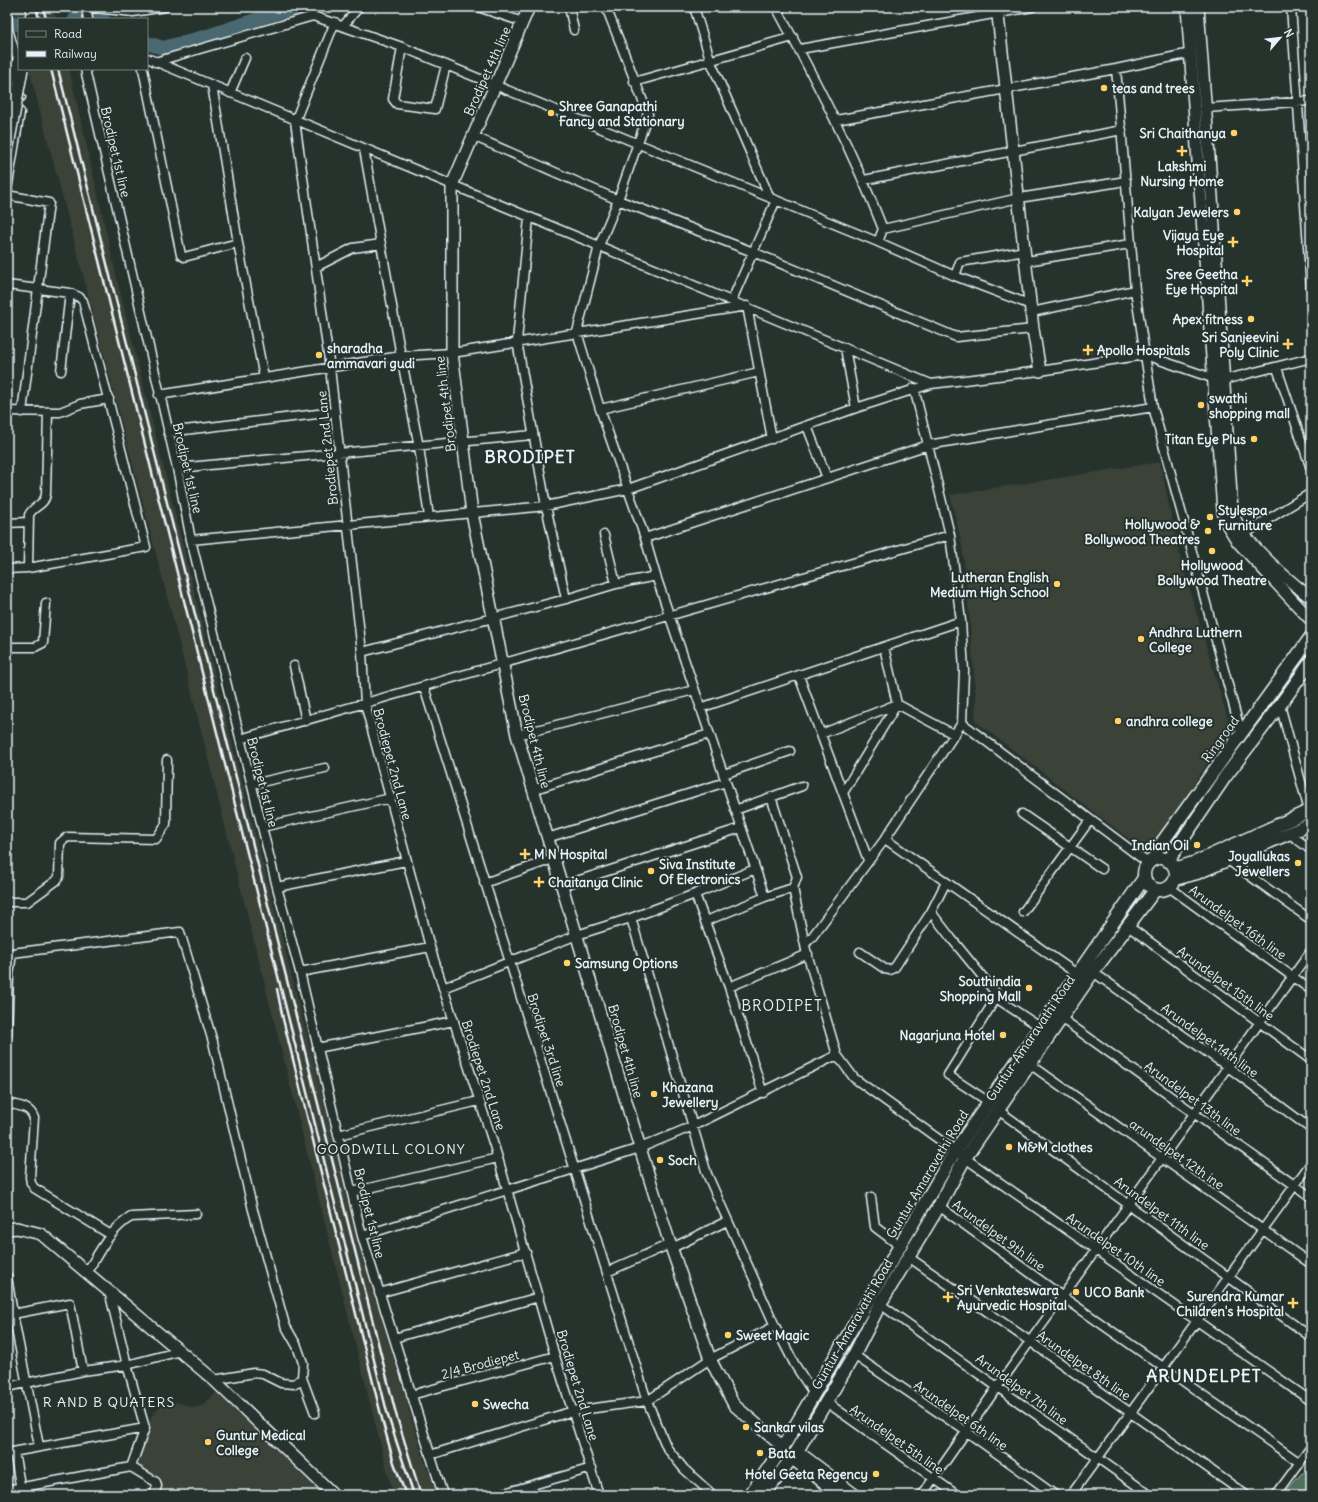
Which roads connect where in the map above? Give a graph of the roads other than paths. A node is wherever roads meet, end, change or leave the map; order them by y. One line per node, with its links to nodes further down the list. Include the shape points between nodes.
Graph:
1 (28, 7): 20 (street)
2 (33, 7): 21 (street)
3 (165, 7): 17 (street, via 134,12)
4 (311, 7): 19 (street)
5 (358, 7): 24 (street)
6 (478, 7): 23 (street)
7 (529, 7): 23 (street, Brodipet 4th line)
8 (569, 7): 25 (street)
9 (606, 7): 42 (street)
10 (694, 7): 33 (street)
11 (776, 7): 26 (street)
12 (1032, 7): 16 (street)
13 (1187, 7): 29 (street)
14 (1198, 7): 51 (street)
15 (1291, 7): 50 (street)
16 (997, 10): 28 (street); 45 (street)
17 (86, 12)
18 (7, 13): 34 (street, via 8,29)
19 (313, 16): 22 (street); 32 (street)
20 (26, 18)
21 (31, 18)
22 (335, 22): 24 (street); 53 (street)
23 (523, 22): 44 (street, Brodipet 4th line)
24 (344, 25): 27 (street)
25 (574, 30)
26 (792, 37): 28 (street); 33 (street)
27 (402, 47): 36 (street); 36 (street, via 393,99 397,104 435,109)
28 (800, 50): 52 (street)
29 (1191, 53): 37 (street); 102 (street)
30 (148, 58): 32 (street)
31 (244, 58): 46 (street)
32 (155, 62): 43 (street)
33 (711, 62): 42 (street); 67 (street)
34 (18, 63)
35 (18, 63): 54 (street, bridge)
36 (446, 65): 44 (street)
37 (1116, 69): 45 (street); 55 (street)
38 (21, 70): 48 (street, via 24,83)
39 (21, 70): 60 (street, bridge)
40 (85, 70): 105 (street, Brodipet 1st line)
41 (143, 70): 72 (street, via 181,255 184,257)
42 (634, 82): 57 (street, via 648,114)
43 (212, 85): 46 (street); 72 (street)
44 (496, 86): 56 (street, Brodipet 4th line); 57 (street)
45 (1006, 90): 52 (street); 59 (street)
46 (230, 93): 53 (street)
47 (7, 96): 48 (street)
48 (22, 97): 64 (street)
49 (1311, 101): 50 (street)
50 (1298, 102): 51 (street); 81 (street)
51 (1205, 108): 102 (street)
52 (836, 120): 61 (street)
53 (295, 121): 58 (street); 78 (street, Brodiepet 2nd Lane)
54 (7, 123)
55 (1122, 130): 59 (street); 62 (street)
56 (473, 136): 63 (street, Brodipet 4th line); 68 (street)
57 (638, 144): 67 (street); 68 (street)
58 (364, 149): 63 (street); 73 (street)
59 (1014, 150): 61 (street); 66 (street)
60 (7, 151)
61 (864, 180): 70 (street)
62 (1126, 181): 66 (street); 74 (street)
63 (452, 186): 69 (street); 92 (street, Brodipet 4th line)
64 (7, 190)
65 (7, 195): 82 (street, via 49,203)
66 (1019, 198): 70 (street); 77 (street)
67 (773, 199): 71 (street); 76 (street)
68 (618, 200): 75 (street); 76 (street)
69 (529, 218): 75 (street); 90 (street)
70 (883, 229): 71 (street)
71 (878, 242): 79 (street)
72 (238, 243): 101 (street)
73 (381, 244): 78 (street, via 353,248); 94 (street)
74 (1130, 244): 77 (street); 83 (street)
75 (599, 246): 85 (street); 89 (street)
76 (754, 252): 85 (street); 88 (street, via 956,338)
77 (1026, 256): 79 (street, via 960,262); 87 (street)
78 (316, 267): 96 (street, Brodiepet 2nd Lane)
79 (955, 276): 87 (street)
80 (7, 285): 82 (street)
81 (1311, 289)
82 (38, 290): 84 (street); 111 (street)
83 (1135, 290): 87 (street); 93 (street)
84 (70, 293): 98 (street); 106 (street, via 79,296 83,301)
85 (732, 300): 86 (street)
86 (747, 306): 89 (street); 91 (street); 100 (street)
87 (1031, 308): 88 (street)
88 (1033, 329): 99 (street)
89 (577, 332): 90 (street); 109 (street)
90 (517, 342): 92 (street); 116 (street)
91 (845, 348): 103 (street); 108 (street)
92 (452, 353): 94 (street); 118 (street, Brodipet 4th line)
93 (1145, 355): 99 (street); 102 (street); 107 (street)
94 (401, 356): 96 (street); 120 (street)
95 (1311, 358): 97 (street)
96 (330, 368): 101 (street); 113 (street, Brodiepet 2nd Lane)
97 (1277, 368): 102 (street); 123 (street)
98 (61, 371)
99 (1040, 371): 103 (street)
100 (759, 372): 109 (street); 117 (street)
101 (264, 378): 105 (street)
102 (1219, 379): 133 (street, via 1232,511 1237,526); 147 (street, via 1223,511 1226,521 1238,542)
103 (931, 384): 104 (street)
104 (914, 388): 108 (street); 119 (street)
105 (160, 395): 115 (street, Brodipet 1st line)
106 (109, 399): 112 (street, via 80,404 60,412); 138 (street, via 146,547)
107 (1154, 407): 119 (street); 165 (street)
108 (856, 408): 114 (street)
109 (600, 409): 125 (street)
110 (7, 411): 111 (street)
111 (22, 412): 112 (street)
112 (48, 412): 130 (street, via 46,499 32,510)
113 (334, 412): 115 (street); 121 (street, Brodiepet 2nd Lane)
114 (807, 426): 117 (street); 124 (street)
115 (168, 432): 122 (street, Brodipet 1st line)
116 (533, 435): 118 (street); 127 (street)
117 (772, 439): 125 (street)
118 (463, 442): 120 (street); 128 (street, Brodipet 4th line)
119 (928, 445): 124 (street); 135 (street)
120 (419, 447): 121 (street); 129 (street)
121 (338, 453): 122 (street); 132 (street, Brodiepet 2nd Lane)
122 (177, 468): 137 (street, Brodipet 1st line)
123 (1311, 470)
124 (826, 478): 136 (street)
125 (628, 489): 127 (street); 136 (street)
126 (1311, 493): 133 (street)
127 (546, 506): 128 (street); 143 (street)
128 (472, 513): 129 (street); 146 (street, Brodipet 4th line)
129 (429, 517): 132 (street)
130 (29, 522): 131 (street); 138 (street)
131 (7, 523)
132 (348, 524): 137 (street); 152 (street, Brodiepet 2nd Lane)
133 (1244, 534): 142 (street)
134 (604, 535): 141 (street)
135 (950, 535): 145 (street); 148 (street)
136 (645, 538): 140 (street)
137 (191, 540): 170 (street, Brodipet 1st line)
138 (28, 568): 139 (street)
139 (7, 569)
140 (656, 576): 141 (street); 145 (street)
141 (616, 584): 143 (street)
142 (1311, 598)
143 (566, 600): 146 (street)
144 (46, 603): 150 (street, via 43,643 35,647)
145 (670, 616): 154 (street); 158 (street)
146 (493, 618): 152 (street); 154 (street, Brodipet 4th line)
147 (1311, 620)
148 (961, 621): 151 (street); 164 (street, via 964,671)
149 (1311, 637): 165 (main road, Ringroad)
150 (7, 647)
151 (884, 647): 156 (street); 160 (street)
152 (362, 652): 159 (street, Brodiepet 2nd Lane)
153 (1311, 662): 161 (main road, Ringroad)
154 (502, 664): 157 (street); 169 (street, Brodipet 4th line)
155 (294, 666): 163 (street)
156 (799, 676): 162 (street); 167 (street)
157 (424, 687): 159 (street); 203 (street, Brodipet 3rd line)
158 (694, 690): 162 (street); 169 (street)
159 (365, 704): 163 (street); 180 (street, Brodiepet 2nd Lane)
160 (897, 704): 167 (street); 168 (street); 178 (street)
161 (1280, 705): 182 (street); 200 (main road, Ringroad, via 1225,777)
162 (700, 708): 166 (street)
163 (306, 721): 170 (street)
164 (962, 723): 168 (street); 184 (street)
165 (1241, 733): 197 (main road, Ringroad)
166 (709, 734): 174 (street); 177 (street)
167 (820, 734): 178 (street)
168 (955, 734): 190 (street)
169 (517, 735): 177 (street, Brodipet 4th line)
170 (240, 739): 175 (street, Brodipet 1st line)
171 (790, 751): 174 (street)
172 (167, 760): 210 (street, via 166,824 156,839 67,837 60,843 59,877 56,881 27,902)
173 (325, 768): 175 (street)
174 (725, 778): 181 (street); 189 (street)
175 (252, 784): 186 (street, Brodipet 1st line)
176 (802, 786): 179 (street)
177 (532, 790): 189 (street, Brodipet 4th line)
178 (843, 793): 194 (street)
179 (771, 797): 181 (street); 206 (street, via 798,877)
180 (390, 798): 186 (street); 196 (street, Brodiepet 2nd Lane)
181 (735, 810): 187 (street)
182 (1310, 813): 200 (main road)
183 (1022, 814): 191 (street)
184 (1090, 820): 191 (street); 197 (street)
185 (1311, 824): 188 (main road)
186 (262, 827): 205 (street, Brodipet 1st line)
187 (741, 828): 199 (street); 204 (street)
188 (1290, 834): 192 (street); 195 (main road)
189 (547, 838): 193 (street, Brodipet 4th line)
190 (885, 839): 194 (street); 202 (street)
191 (1071, 846): 198 (street); 212 (street)
192 (1311, 850)
193 (554, 859): 203 (street); 204 (street, Brodipet 4th line)
194 (868, 860): 218 (street)
195 (1228, 860): 200 (main road, via 1197,873); 214 (street)
196 (406, 861): 205 (street); 219 (street, Brodiepet 2nd Lane)
197 (1151, 861): 200 (main road, via 1158,858); 201 (main road, via 1145,867)
198 (1102, 868)
199 (755, 869): 208 (street); 209 (street)
200 (1172, 874): 207 (main road, via 1165,890); 228 (street, Arundelpet 16th line)
201 (1144, 878): 207 (main road); 227 (main road, Guntur Amaravathi Road)
202 (946, 882): 211 (street); 227 (street)
203 (484, 883): 224 (street, Brodipet 3rd line)
204 (561, 886): 217 (street, Brodipet 4th line)
205 (277, 887): 225 (street, Brodipet 1st line)
206 (793, 888): 209 (street); 218 (street)
207 (1155, 890): 216 (main road, Guntur-Amaravathi Road)
208 (695, 894): 213 (street); 215 (street)
209 (766, 897): 215 (street)
210 (7, 902)
211 (931, 912): 222 (street, via 895,967 890,970); 232 (street, via 995,992)
212 (1023, 912)
213 (631, 918): 217 (street); 250 (street)
214 (1311, 920)
215 (706, 921): 229 (street)
216 (1128, 926): 226 (main road, Guntur-Amaravathi Road); 236 (street, Arundelpet 15th line)
217 (577, 935): 224 (street); 253 (street, Brodipet 4th line)
218 (805, 944): 223 (street)
219 (430, 947): 225 (street); 230 (street, Brodiepet 2nd Lane)
220 (1311, 951): 228 (street)
221 (9, 952): 233 (street); 301 (street, via 180,932 213,1042 253,1210 285,1325 303,1363)
222 (860, 952)
223 (808, 954): 229 (street); 241 (street)
224 (510, 962): 230 (street); 259 (street, Brodipet 3rd line)
225 (300, 972): 240 (street, Brodipet 1st line)
226 (1093, 972): 234 (main road, Guntur-Amaravathi Road); 244 (street, Arundelpet 14th line)
227 (1077, 974): 238 (main road, Guntur Amaravathi Road)
228 (1293, 977): 231 (street, Arundelpet 16th line); 236 (street)
229 (729, 986): 245 (street)
230 (443, 988): 235 (street, Brodiepet 2nd Lane)
231 (1311, 990)
232 (996, 998): 238 (street); 248 (street, Arundelpet 11th line, via 948,1075)
233 (7, 1001): 237 (street)
234 (1061, 1018): 242 (main road, Guntur-Amaravathi Road); 249 (street, Arundelpet 13th line)
235 (454, 1021): 240 (street); 246 (street, Brodiepet 2nd Lane)
236 (1259, 1022): 243 (street, Arundelpet 15th line); 244 (street)
237 (7, 1025): 239 (street)
238 (1040, 1027): 242 (main road, Guntur Amaravathi Road)
239 (7, 1036)
240 (316, 1048): 252 (street, Brodipet 1st line)
241 (837, 1055): 245 (street); 254 (street, Arundelpet 10th line, via 854,1078)
242 (1024, 1060): 248 (main road, Guntur Amaravathi Road); 257 (street, arundelpet 12th ine)
243 (1311, 1060)
244 (1228, 1066): 249 (street); 251 (street, Arundelpet 14th line)
245 (763, 1093): 250 (street)
246 (479, 1101): 252 (street); 255 (street, Brodiepet 2nd Lane)
247 (7, 1103): 271 (street, via 28,1108 34,1118 30,1177 34,1188)
248 (994, 1106): 254 (main road, Guntur Amaravathi Road); 256 (main road, Guntur-Amaravathi Road); 265 (street, Arundelpet 11th line)
249 (1195, 1113): 257 (street); 260 (street, Arundelpet 13th line)
250 (693, 1126): 253 (street); 268 (street, via 707,1174)
251 (1311, 1129)
252 (338, 1135): 262 (street, Brodipet 1st line)
253 (640, 1148): 259 (street); 273 (street, Brodipet 4th line)
254 (955, 1151): 256 (street, Arundelpet 10th line); 274 (main road, Guntur Amaravathi Road)
255 (498, 1158): 261 (street, Brodiepet 2nd Lane); 262 (street)
256 (965, 1158): 266 (main road, Guntur-Amaravathi Road); 275 (street, Arundelpet 10th line)
257 (1162, 1158): 265 (street); 270 (street, arundelpet 12th ine)
258 (1311, 1162): 260 (street)
259 (575, 1169): 261 (street); 280 (street, Brodipet 3rd line)
260 (1294, 1185): 263 (street, Arundelpet 13th line); 270 (street)
261 (507, 1190): 272 (street); 276 (street, Brodiepet 2nd Lane)
262 (352, 1192): 272 (street, Brodipet 1st line)
263 (1311, 1196)
264 (871, 1197): 274 (street, via 874,1227)
265 (1129, 1204): 275 (street); 281 (street, Arundelpet 11th line)
266 (939, 1206): 277 (main road, Guntur-Amaravathi Road); 286 (street, Arundelpet 9th line)
267 (196, 1214): 271 (street, via 131,1218 122,1222)
268 (727, 1221): 273 (street); 290 (street)
269 (7, 1229): 279 (street, via 17,1228 41,1234)
270 (1263, 1230): 278 (street, arundelpet 12th ine); 281 (street)
271 (111, 1235): 279 (street)
272 (362, 1236): 284 (street, Brodipet 1st line)
273 (671, 1246): 280 (street); 297 (street, Brodipet 4th line)
274 (900, 1246): 306 (main road, Guntur Amaravathi Road)
275 (1096, 1250): 286 (street); 289 (street, Arundelpet 10th line)
276 (526, 1252): 284 (street); 285 (street, Brodiepet 2nd Lane)
277 (908, 1256): 287 (main road, Guntur-Amaravathi Road); 293 (street, Arundelpet 8th line)
278 (1311, 1264)
279 (87, 1272): 283 (street)
280 (607, 1272): 308 (street, Brodipet 3rd line)
281 (1228, 1275): 289 (street); 291 (street, Arundelpet 11th line)
282 (7, 1276): 288 (street)
283 (108, 1290): 294 (street); 298 (street)
284 (379, 1293): 292 (street, Brodipet 1st line)
285 (539, 1297): 292 (street); 296 (street, Brodiepet 2nd Lane)
286 (1063, 1297): 293 (street); 299 (street, Arundelpet 9th line)
287 (880, 1304): 295 (main road, Guntur-Amaravathi Road); 304 (street, Arundelpet 7th line)
288 (10, 1314): 300 (street, via 70,1303); 303 (street)
289 (1196, 1320): 299 (street); 310 (street, Arundelpet 10th line)
290 (775, 1326): 297 (street); 306 (street, via 795,1365)
291 (1311, 1336)
292 (394, 1338): 307 (street, Brodipet 1st line)
293 (1031, 1342): 304 (street); 312 (street, Arundelpet 8th line)
294 (181, 1351): 298 (street); 302 (street)
295 (854, 1355): 309 (main road, Guntur-Amaravathi Road); 315 (street, Arundelpet 6th line)
296 (554, 1356): 307 (street, 2/4 Brodiepet); 311 (street, Brodiepet 2nd Lane)
297 (710, 1359): 308 (street); 317 (street, Brodipet 4th line, via 734,1405)
298 (127, 1365): 300 (street); 314 (street)
299 (1164, 1366): 312 (street); 323 (street, Arundelpet 9th line)
300 (83, 1371): 303 (street)
301 (302, 1378): 302 (street, via 295,1384 281,1383 263,1374 254,1373); 313 (street)
302 (214, 1380): 329 (street)
303 (27, 1383): 305 (street); 316 (street)
304 (998, 1386): 315 (street); 322 (street, Arundelpet 7th line)
305 (7, 1387)
306 (814, 1394): 317 (main road, Guntur Amaravathi Road)
307 (411, 1395): 320 (street, Brodipet 1st line)
308 (646, 1401): 311 (street); 334 (street, Brodipet 3rd line, via 667,1448 684,1469)
309 (824, 1401): 321 (main road, Guntur-Amaravathi Road); 326 (street, Arundelpet 5th line)
310 (1311, 1401)
311 (573, 1411): 320 (street); 325 (street, Brodiepet 2nd Lane)
312 (1131, 1412): 322 (street); 344 (street, Arundelpet 8th line)
313 (315, 1413)
314 (145, 1428): 316 (street); 324 (street)
315 (966, 1432): 326 (street); 341 (street, Arundelpet 6th line)
316 (39, 1446): 319 (street)
317 (783, 1447): 335 (main road, Guntur Amaravathi Road)
318 (1311, 1447): 323 (street)
319 (10, 1452): 328 (street)
320 (430, 1455): 331 (street, Brodipet 1st line)
321 (794, 1455): 336 (main road, Guntur-Amaravathi Road); 337 (street); 338 (street)
322 (1097, 1458): 342 (street); 343 (street, Arundelpet 7th line)
323 (1300, 1463): 345 (street)
324 (131, 1467): 328 (street); 330 (street, via 156,1482)
325 (592, 1468): 332 (street); 333 (street, Brodiepet 2nd Lane)
326 (934, 1478): 339 (street); 340 (street, Arundelpet 5th line)
327 (7, 1490): 328 (street)
328 (21, 1492)
329 (329, 1494)
330 (154, 1495)
331 (443, 1495)
332 (497, 1495)
333 (599, 1495)
334 (713, 1495)
335 (750, 1495)
336 (764, 1495)
337 (841, 1495)
338 (855, 1495)
339 (922, 1495)
340 (957, 1495)
341 (1054, 1495)
342 (1071, 1495)
343 (1150, 1495)
344 (1246, 1495)
345 (1276, 1495)

